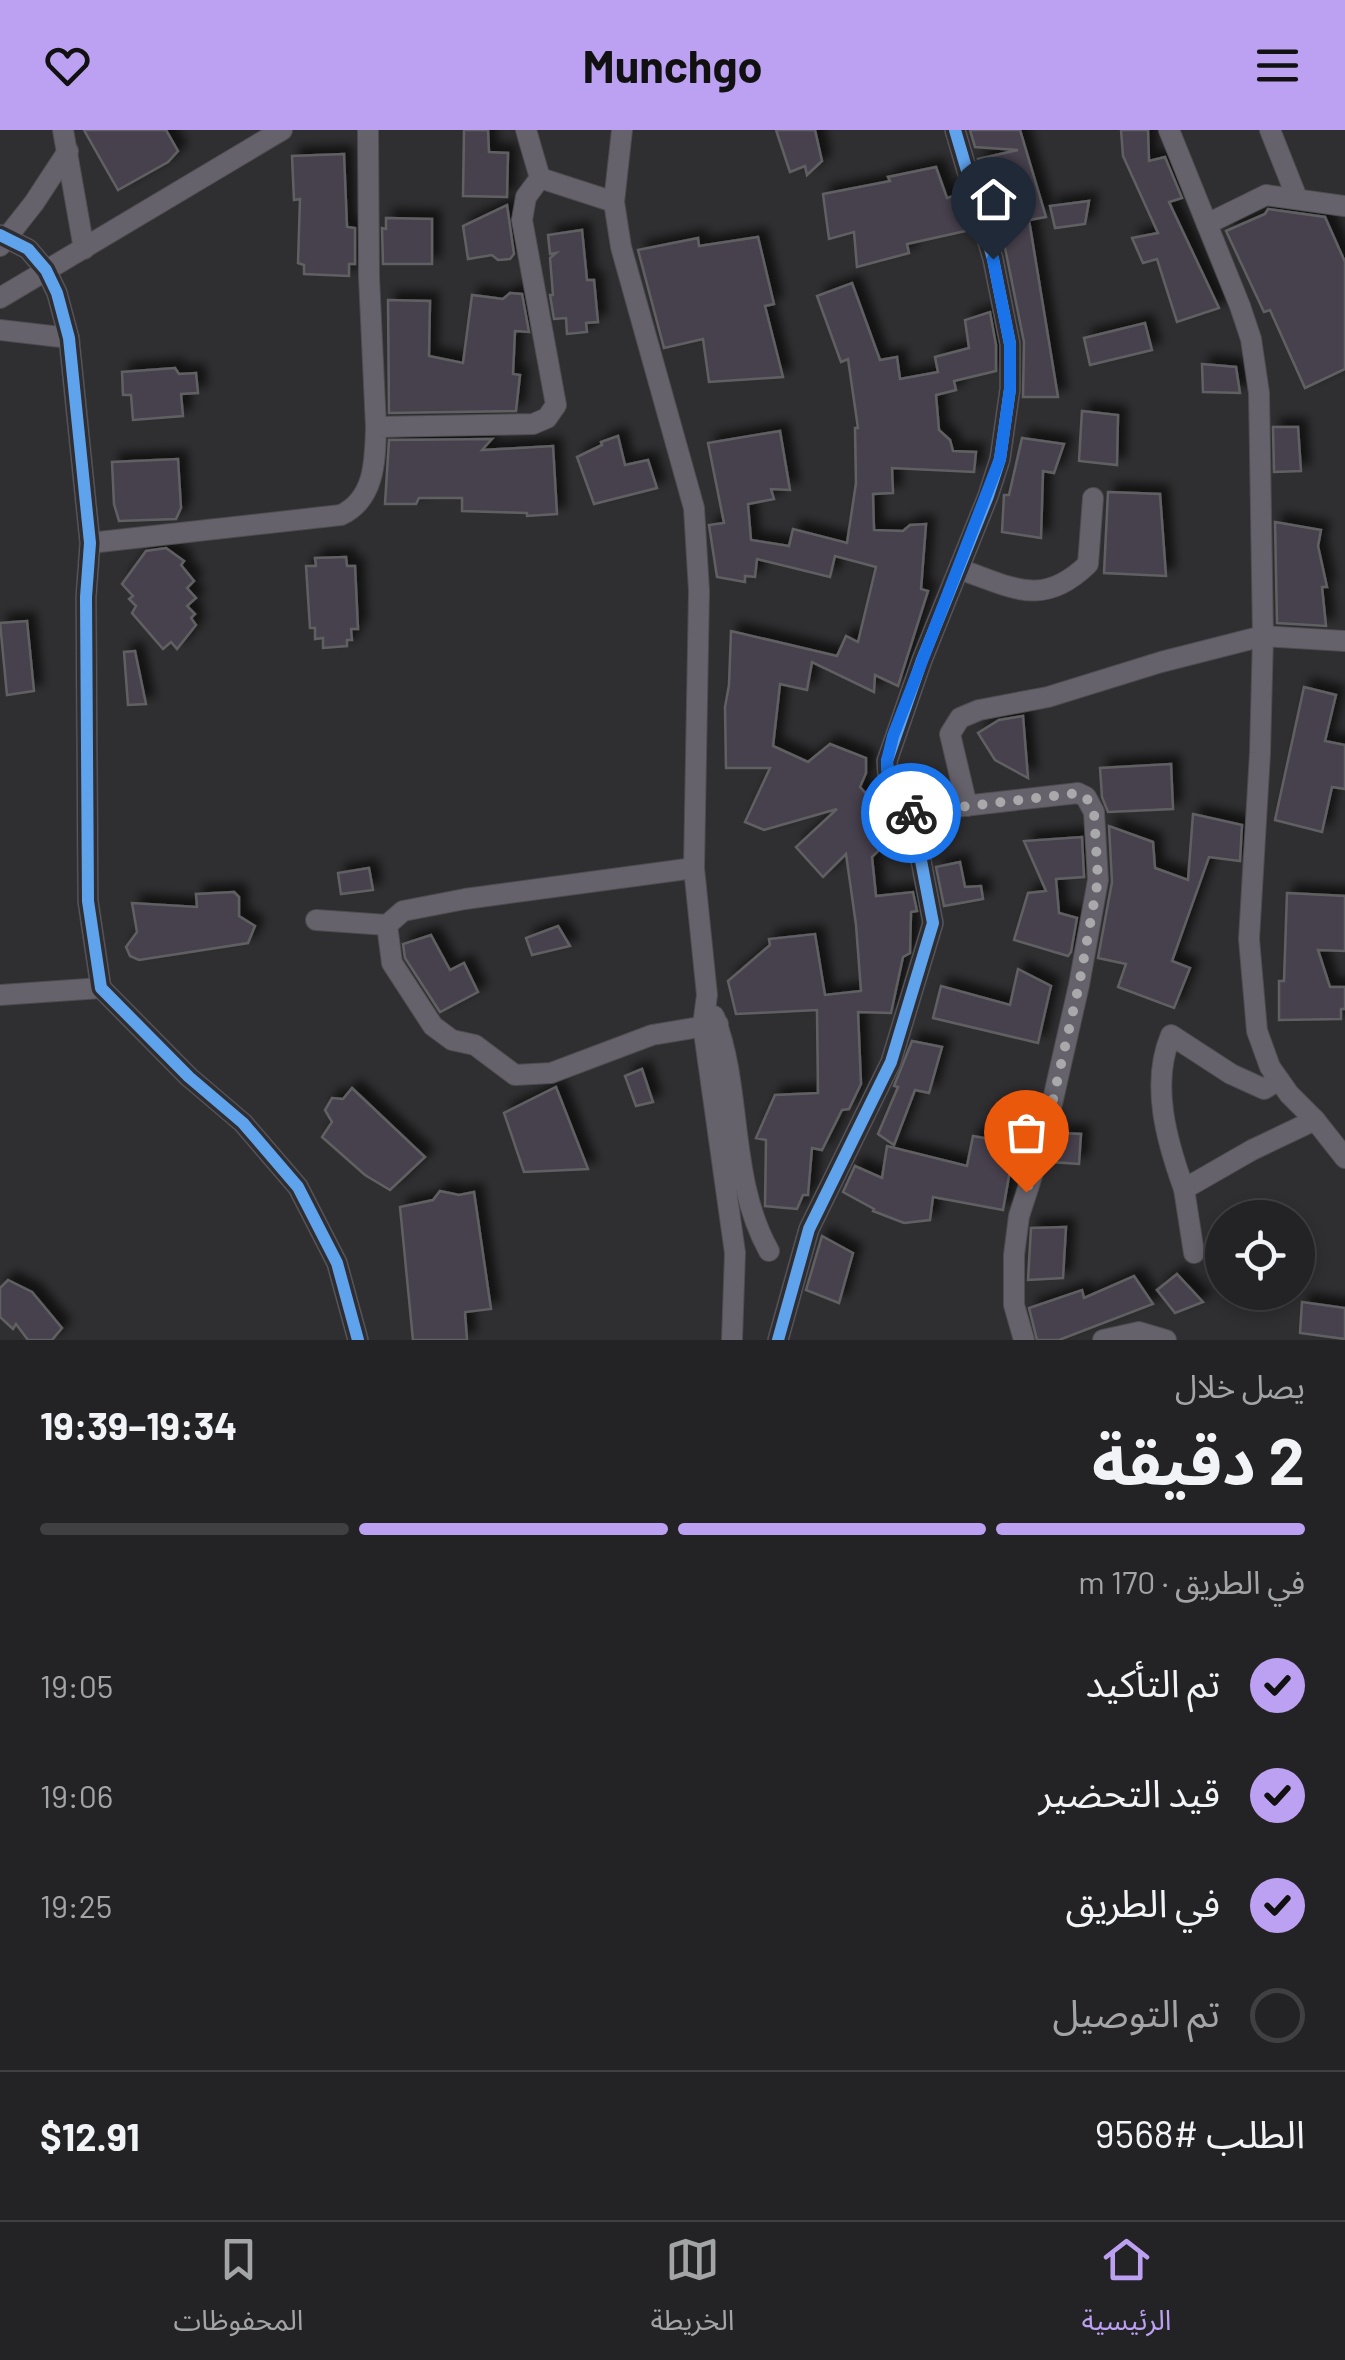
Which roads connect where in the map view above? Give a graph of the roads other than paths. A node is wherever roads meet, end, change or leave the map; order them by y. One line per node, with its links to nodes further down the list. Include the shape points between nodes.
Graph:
1 (282, 130): 15 (street)
2 (368, 130): 20 (street)
3 (526, 130): 9 (street)
4 (622, 130): 11 (street)
5 (955, 130): 23 (street, via 1010,344 1000,459)
6 (1169, 130): 13 (street)
7 (1270, 130): 10 (street)
8 (66, 140): 14 (street); 15 (street)
9 (540, 178): 11 (street); 20 (street, via 526,197 522,220 556,405 533,424)
10 (1296, 198): 12 (street); 13 (street, via 1266,195)
11 (614, 202): 28 (street, via 694,508)
12 (1345, 206)
13 (1207, 224): 24 (street, via 1240,306 1260,394)
14 (2, 240): 16 (street, via 28,249)
15 (84, 250): 16 (street)
16 (46, 270): 17 (street); 19 (street)
17 (0, 298)
18 (0, 330): 19 (street)
19 (69, 338): 22 (street)
20 (376, 427): 22 (street, via 369,486 357,508 341,515)
21 (1092, 498): 23 (street, via 1088,564 1069,582 1042,593)
22 (90, 543): 31 (street, via 88,901)
23 (958, 568): 27 (street, via 887,761 889,789)
24 (1263, 636): 25 (street); 26 (street, via 960,718 950,734); 34 (street, via 1249,939 1257,1032)
25 (1345, 641)
26 (968, 806): 27 (street); 45 (street, via 1082,794 1096,831 1098,880 1079,985 1014,1255 1014,1305)
27 (902, 814): 40 (street, via 918,844 933,923 891,1062)
28 (694, 868): 30 (street, via 465,899 404,912); 33 (street)
29 (316, 920): 30 (street)
30 (388, 925): 33 (street, via 392,964 433,1026 452,1040 476,1045 515,1075 551,1073 652,1035)
31 (101, 988): 32 (street); 42 (street, via 243,1123 298,1187 336,1262)
32 (0, 995)
33 (711, 1025): 38 (street, via 757,1230); 41 (street)
34 (1278, 1080): 35 (street); 37 (street, via 1264,1089 1171,1035 1162,1102)
35 (1315, 1120): 36 (street); 37 (street)
36 (1345, 1158)
37 (1184, 1189): 39 (street)
38 (769, 1251): 40 (street); 41 (street)
39 (1194, 1253)
40 (797, 1265): 44 (street)
41 (735, 1267): 43 (street)
42 (358, 1340)
43 (732, 1340)
44 (778, 1340)
45 (1024, 1340)
46 (1103, 1340): 47 (street, via 1139,1332)
47 (1166, 1340)

